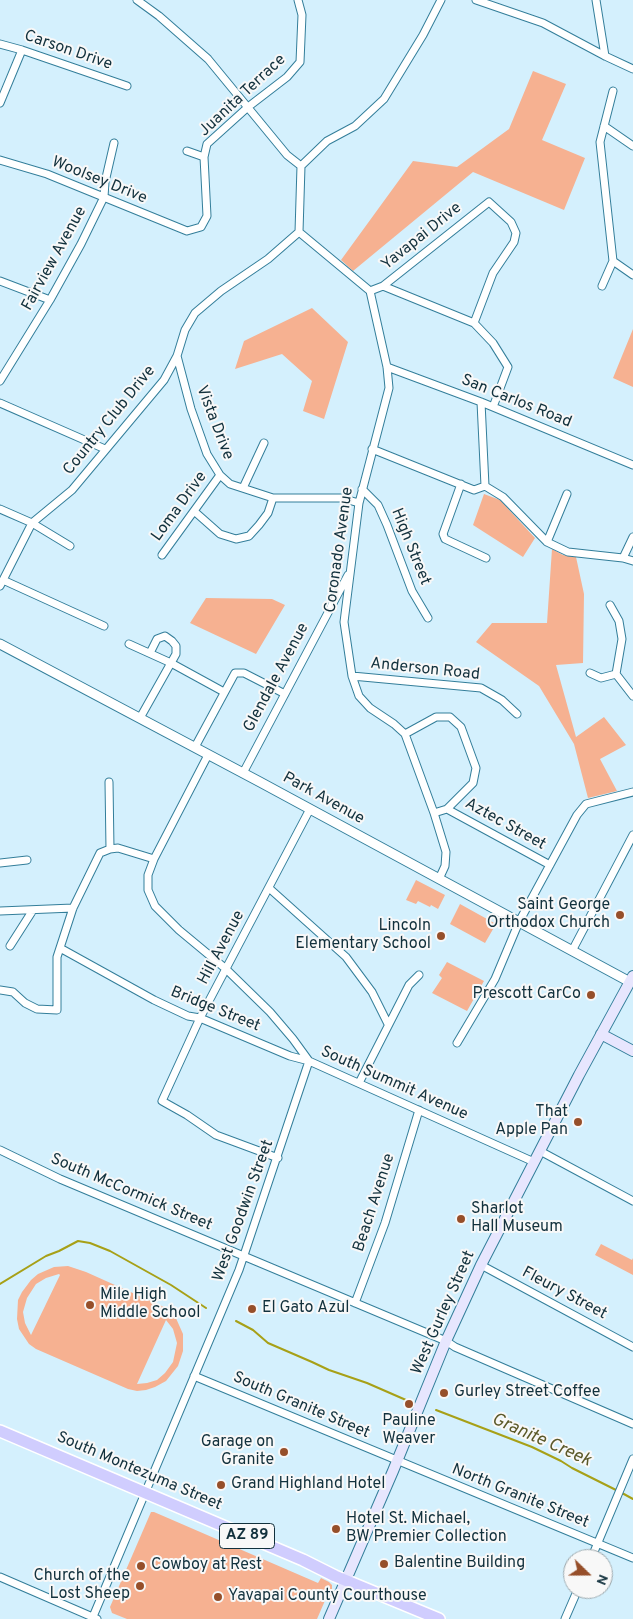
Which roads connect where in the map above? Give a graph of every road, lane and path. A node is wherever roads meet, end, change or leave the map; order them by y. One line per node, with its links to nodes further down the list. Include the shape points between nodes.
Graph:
1 (137, 0): 13 (street, via 208,59)
2 (298, 0): 13 (street, Juanita Terrace, via 302,15 300,62 287,77)
3 (441, 0): 20 (street, via 384,99 355,126 327,141)
4 (476, 0): 8 (street, via 543,23)
5 (594, 1): 8 (street)
6 (0, 44): 7 (street, Carson Drive)
7 (22, 50): 10 (street, Carson Drive); 12 (street)
8 (605, 56): 9 (street)
9 (633, 69)
10 (127, 86)
11 (613, 91): 14 (street)
12 (0, 104)
13 (248, 107): 18 (street, Juanita Terrace, via 207,144); 20 (street, via 287,155)
14 (604, 126): 16 (street); 24 (street, via 600,142)
15 (114, 143): 21 (street, Fairview Avenue)
16 (633, 146)
17 (187, 151): 18 (street)
18 (204, 157): 22 (street, Juanita Terrace, via 207,216 201,227)
19 (0, 160): 21 (street, Woolsey Drive, via 47,174)
20 (301, 166): 23 (street)
21 (104, 197): 22 (street, Woolsey Drive); 30 (street, Fairview Avenue)
22 (187, 231)
23 (299, 232): 29 (street); 32 (street, Country Club Drive, via 195,313 185,330)
24 (613, 261): 25 (street); 28 (street)
25 (633, 275)
26 (0, 281): 30 (street)
27 (383, 286): 29 (street, Yavapai Drive); 31 (street); 31 (street, Yavapai Drive, via 488,202 511,222 516,233 514,242 493,273)
28 (602, 286)
29 (370, 291): 33 (street, Coronado Avenue)
30 (50, 300): 34 (street, Fairview Avenue)
31 (474, 323): 37 (street, via 493,343 508,367)
32 (177, 356): 39 (street, Country Club Drive, via 164,380); 42 (street, Vista Drive, via 207,454)
33 (387, 367): 36 (street, San Carlos Road); 40 (street, Coronado Avenue, via 389,388)
34 (0, 380)
35 (0, 402): 39 (street)
36 (481, 402): 37 (street, San Carlos Road); 44 (street)
37 (494, 407): 41 (street, San Carlos Road)
38 (264, 443): 45 (street)
39 (105, 449): 52 (street, Country Club Drive, via 72,490)
40 (372, 449): 43 (street); 46 (street, Coronado Avenue)
41 (633, 465)
42 (220, 476): 45 (street, Vista Drive); 51 (street, Loma Drive)
43 (461, 484): 44 (street, via 474,490); 57 (street, via 442,534 445,539)
44 (485, 486): 54 (street, via 503,497)
45 (243, 488): 48 (street, Vista Drive)
46 (362, 488): 49 (street, Coronado Avenue); 63 (street, High Street, via 378,505 412,591)
47 (567, 494): 54 (street)
48 (273, 498): 49 (street, Vista Drive, via 341,498); 51 (street, via 268,513 254,531 249,536 236,539 220,534)
49 (359, 502): 60 (street, Coronado Avenue)
50 (0, 509): 52 (street)
51 (194, 511): 56 (street, Loma Drive)
52 (32, 522): 55 (street); 61 (street, Country Club Drive)
53 (633, 537): 58 (street)
54 (547, 542): 58 (street, via 568,552)
55 (70, 546)
56 (162, 555)
57 (486, 558)
58 (623, 558): 59 (street)
59 (633, 561)
60 (350, 570): 71 (street, Coronado Avenue, via 344,622); 73 (street, Glendale Avenue)
61 (2, 583): 64 (street)
62 (610, 605): 70 (street, via 619,621 622,639)
63 (428, 618)
64 (104, 626)
65 (0, 644): 76 (street, Park Avenue)
66 (129, 644): 67 (street)
67 (150, 653): 68 (street); 68 (street, via 156,639 165,636 176,646)
68 (171, 663): 72 (street); 76 (street)
69 (590, 673): 70 (street, via 601,678)
70 (616, 674): 74 (street)
71 (352, 676): 75 (street, Anderson Road, via 481,688 502,700); 77 (street, Coronado Avenue, via 359,696)
72 (224, 692): 73 (street, via 235,672 244,673); 78 (street)
73 (285, 694): 80 (street, Glendale Avenue)
74 (633, 696)
75 (517, 714)
76 (140, 718): 78 (street, Park Avenue)
77 (405, 734): 84 (street, via 436,717 450,717 461,727 476,768 473,782); 85 (street)
78 (195, 747): 79 (street, Park Avenue)
79 (208, 755): 80 (street, Park Avenue); 88 (street)
80 (242, 773): 83 (street, Park Avenue)
81 (109, 782): 87 (street)
82 (633, 792): 91 (street, via 586,804)
83 (310, 809): 92 (street, Park Avenue); 93 (street, Hill Avenue)
84 (447, 809): 85 (street); 91 (street, Aztec Street)
85 (434, 814): 92 (street, via 446,852 445,866)
86 (633, 835): 100 (street)
87 (110, 849): 88 (street, via 118,848); 94 (street, via 100,853)
88 (154, 859): 101 (street, South Summit Avenue, via 148,875 148,890 155,906)
89 (27, 860): 90 (street)
90 (0, 863)
91 (550, 865): 97 (street)
92 (439, 879): 97 (street, Park Avenue)
93 (270, 888): 101 (street, Hill Avenue); 106 (street, via 346,957 372,992)
94 (73, 908): 96 (street); 99 (street)
95 (0, 910): 96 (street)
96 (33, 910): 98 (street)
97 (518, 922): 100 (street, Park Avenue); 108 (street, via 494,979)
98 (10, 946)
99 (60, 948): 104 (street, via 57,956 57,1010 37,1009 13,992); 105 (street, Bridge Street, via 154,1000 188,1016)
100 (572, 951): 103 (street, Park Avenue)
101 (226, 969): 105 (street, Hill Avenue); 110 (street, South Summit Avenue, via 270,1012)
102 (419, 975): 106 (street, via 409,985)
103 (631, 979): 107 (main road, West Gurley Street)
104 (0, 990)
105 (200, 1018): 110 (street, Bridge Street); 115 (street, Hill Avenue, via 162,1101 216,1135)
106 (388, 1024): 111 (street)
107 (601, 1034): 109 (main road); 114 (main road, West Gurley Street)
108 (457, 1042)
109 (633, 1051)
110 (309, 1061): 111 (street, South Summit Avenue); 115 (street, West Goodwin Street)
111 (359, 1083): 112 (street, South Summit Avenue)
112 (419, 1110): 116 (street, South Summit Avenue); 120 (street, Beach Avenue, via 386,1223)
113 (0, 1150): 118 (street, South McCormick Street)
114 (540, 1152): 116 (main road, West Gurley Street); 117 (street)
115 (278, 1158): 118 (street, West Goodwin Street)
116 (534, 1162): 119 (main road, West Gurley Street)
117 (633, 1201)
118 (244, 1256): 120 (street, South McCormick Street); 123 (street, West Goodwin Street)
119 (481, 1265): 121 (main road, West Gurley Street); 122 (street, Fleury Street)
120 (355, 1303): 121 (street, South McCormick Street)
121 (446, 1341): 124 (street, South McCormick Street, via 455,1348); 127 (main road, West Gurley Street)
122 (633, 1347)
123 (194, 1376): 127 (street, South Granite Street); 128 (street, West Goodwin Street)
124 (633, 1424)
125 (0, 1431): 128 (main road, South Montezuma Street / AZ 89)
126 (633, 1459): 129 (street)
127 (397, 1460): 129 (street, North Granite Street); 133 (main road, West Gurley Street)
128 (145, 1492): 133 (main road, South Montezuma Street / AZ 89); 135 (street, West Goodwin Street)
129 (598, 1544): 130 (street); 131 (street, North Granite Street)
130 (596, 1549)
131 (633, 1558)
132 (0, 1577): 135 (street)
133 (346, 1580): 136 (main road, West Gurley Street); 137 (main road, AZ 89)
134 (574, 1599): 138 (street)
135 (94, 1618)
136 (329, 1619)
137 (439, 1619)
138 (565, 1619)

